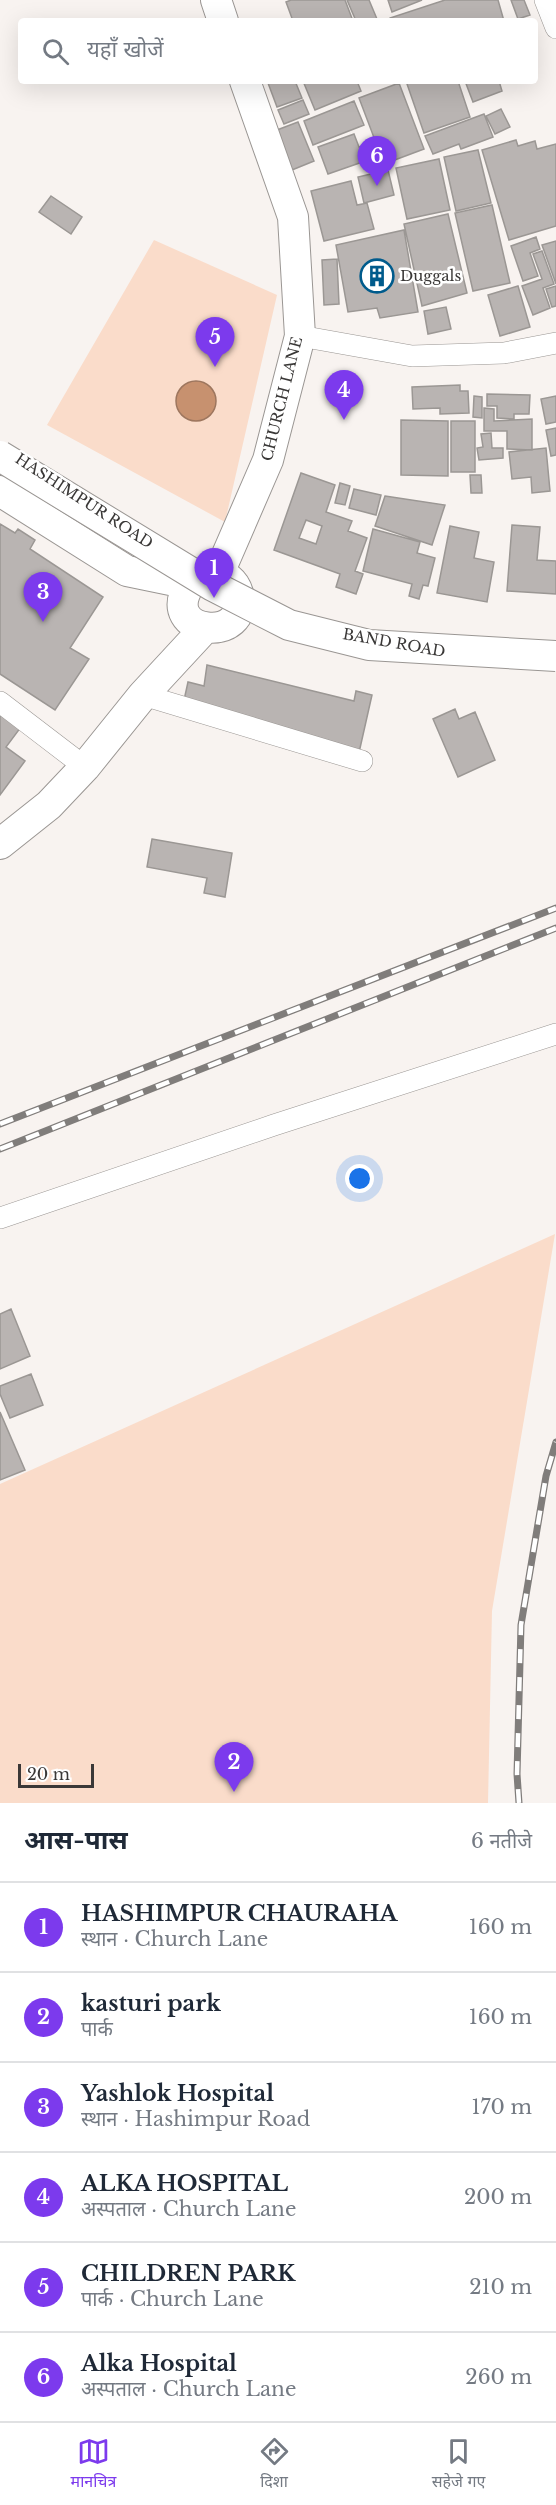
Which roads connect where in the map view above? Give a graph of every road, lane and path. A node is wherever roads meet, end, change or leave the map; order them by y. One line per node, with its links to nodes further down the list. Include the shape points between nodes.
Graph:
1 (216, 0): 3 (main road)
2 (545, 0): 4 (street)
3 (222, 18)
4 (556, 28)
5 (245, 84): 6 (main road, CHURCH LANE, via 293,217)
6 (300, 336): 7 (street, via 412,356 504,353); 11 (main road, CHURCH LANE, via 268,460)
7 (556, 343)
8 (0, 447): 12 (main road, HASHIMPUR ROAD, via 157,546)
9 (0, 456): 15 (main road, bridge, via 213,586 289,625 369,645)
10 (3, 498): 12 (main road, via 127,572)
11 (219, 573): 12 (main road, via 210,572); 13 (main road, via 228,578 238,593)
12 (190, 584): 14 (main road, via 182,596 182,605 192,622)
13 (233, 619): 14 (main road, via 218,628); 15 (main road, BAND ROAD, via 443,652)
14 (205, 628): 16 (main road)
15 (556, 656)
16 (143, 695): 18 (street); 19 (main road)
17 (0, 702): 19 (street)
18 (362, 761)
19 (85, 767): 20 (main road, via 49,805)
20 (0, 844)
21 (556, 1034): 22 (street)
22 (0, 1218)

